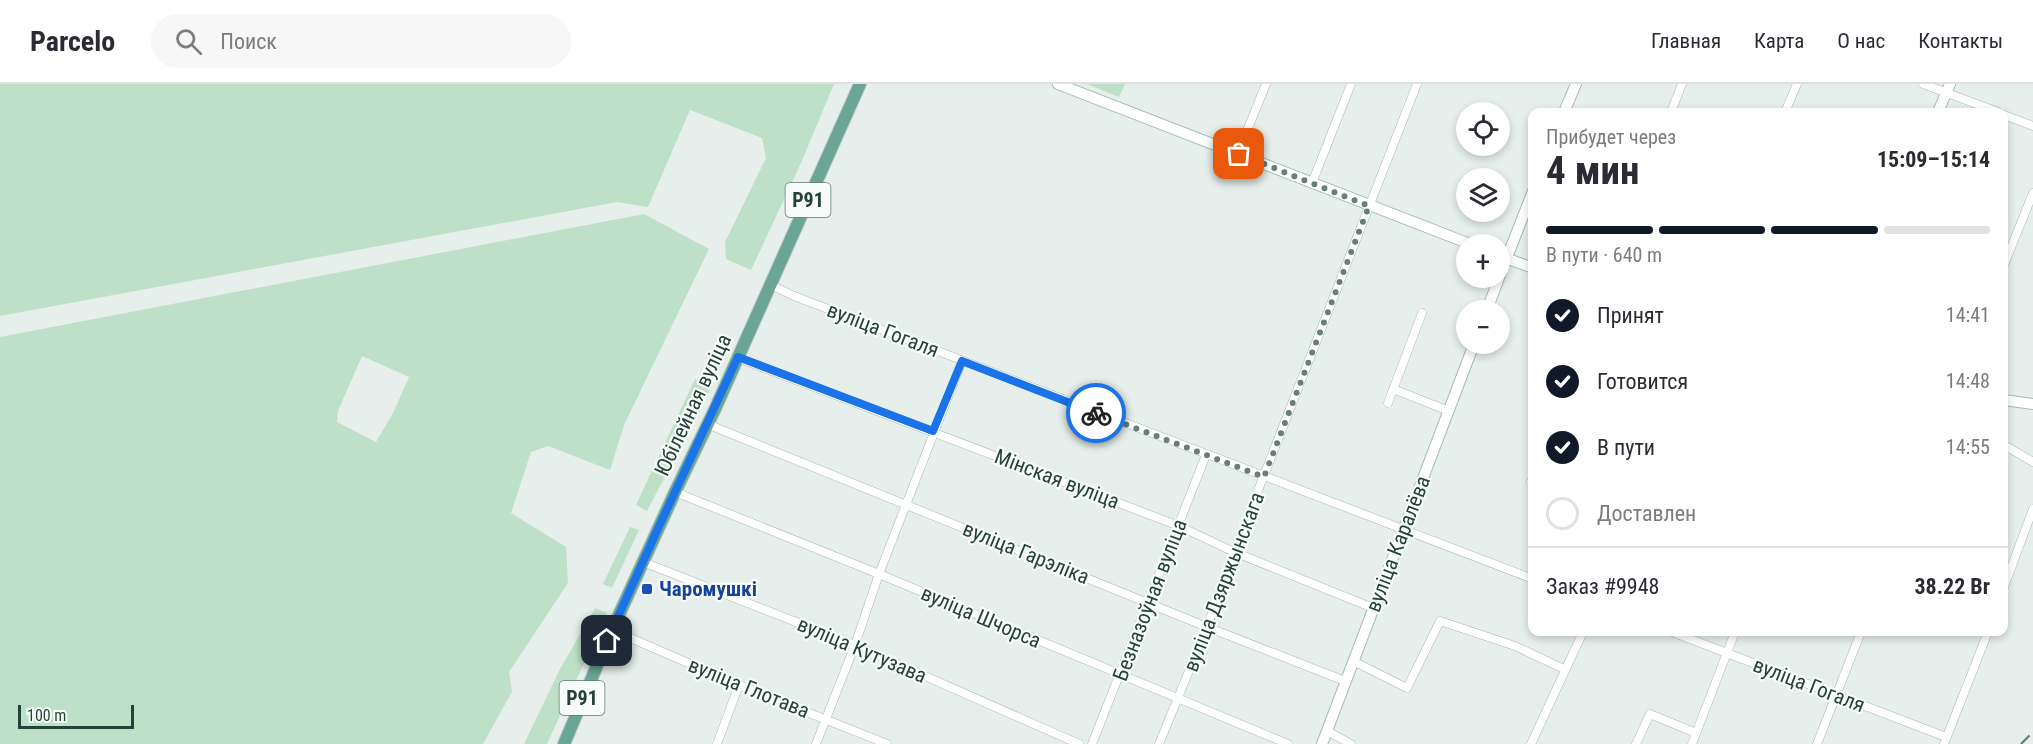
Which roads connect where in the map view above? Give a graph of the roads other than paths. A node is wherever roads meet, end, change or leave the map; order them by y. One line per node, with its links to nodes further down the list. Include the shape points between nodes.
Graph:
1 (860, 84): 28 (main road, Юбілейная вуліца / Р91)
2 (1058, 84): 18 (street)
3 (1266, 84): 18 (street)
4 (1351, 84): 19 (street)
5 (1417, 84): 22 (street, вуліца Дзяржынскага)
6 (1576, 84): 11 (street)
7 (1682, 84): 12 (street)
8 (1797, 84): 13 (street)
9 (1923, 84): 10 (street)
10 (1948, 88): 14 (street); 15 (street)
11 (1566, 108)
12 (1673, 108)
13 (1787, 108)
14 (1940, 108)
15 (1990, 108)
16 (2008, 117): 17 (street)
17 (2033, 126)
18 (1238, 153): 19 (street)
19 (1312, 183): 22 (street)
20 (2033, 192): 25 (street)
21 (1528, 202): 24 (street)
22 (1369, 206): 23 (street); 43 (street, вуліца Дзяржынскага)
23 (1456, 239)
24 (1510, 242)
25 (2008, 255)
26 (1510, 260): 27 (street)
27 (1528, 266)
28 (771, 285): 31 (main road, Юбілейная вуліца / Р91); 32 (street, вуліца Гогаля)
29 (1422, 313): 33 (street)
30 (1470, 354): 37 (street, вуліца Каралёва)
31 (738, 357): 38 (main road, Юбілейная вуліца / Р91); 39 (street, Мінская вуліца)
32 (962, 361): 39 (street); 41 (street, вуліца Гогаля)
33 (1393, 389): 35 (street); 37 (street)
34 (2008, 401): 36 (street)
35 (1388, 403)
36 (2033, 404)
37 (1449, 411): 48 (street, вуліца Каралёва)
38 (707, 424): 44 (main road, Юбілейная вуліца / Р91); 45 (street, вуліца Гарэліка)
39 (933, 431): 45 (street); 47 (street, Мінская вуліца)
40 (2008, 447): 42 (street)
41 (1206, 455): 43 (street, вуліца Гогаля); 47 (street, Безназоўная вуліца)
42 (2033, 462)
43 (1264, 477): 48 (street, вуліца Гогаля); 49 (street, вуліца Дзяржынскага)
44 (675, 492): 50 (main road, Юбілейная вуліца / Р91); 51 (street, вуліца Шчорса)
45 (906, 504): 51 (street); 54 (street, вуліца Гарэліка)
46 (2033, 509): 52 (street)
47 (1179, 526): 49 (street, Мінская вуліца); 54 (street, Безназоўная вуліца)
48 (1405, 530): 53 (street, вуліца Гогаля); 55 (street, вуліца Каралёва)
49 (1234, 552): 55 (street, Мінская вуліца); 56 (street, вуліца Дзяржынскага)
50 (643, 562): 57 (main road, Юбілейная вуліца / Р91); 63 (street, вуліца Кутузава)
51 (879, 574): 63 (street); 67 (street, вуліца Шчорса)
52 (2008, 576)
53 (1528, 577)
54 (1148, 603): 56 (street, вуліца Гарэліка); 67 (street, Безназоўная вуліца)
55 (1374, 608): 65 (street, вуліца Каралёва)
56 (1207, 627): 68 (street, вуліца Гарэліка); 71 (street, вуліца Дзяржынскага)
57 (612, 630): 69 (street, вуліца Глотава); 76 (main road, Юбілейная вуліца / Р91)
58 (1581, 636): 66 (street)
59 (1682, 636): 64 (street, вуліца Гогаля)
60 (1733, 636): 64 (street)
61 (1859, 636): 70 (street)
62 (1986, 636): 75 (street)
63 (855, 645): 72 (street); 80 (street, вуліца Кутузава)
64 (1727, 653): 70 (street, вуліца Гогаля); 74 (street)
65 (1353, 661): 66 (street, via 1407,688 1440,621 1515,646); 68 (street, вуліца Каралёва)
66 (1564, 669): 86 (street)
67 (1120, 676): 71 (street, вуліца Шчорса); 81 (street, Безназоўная вуліца)
68 (1345, 681): 73 (street, вуліца Каралёва)
69 (739, 685): 72 (street, вуліца Глотава); 77 (street)
70 (1836, 696): 75 (street, вуліца Гогаля); 89 (street)
71 (1178, 699): 82 (street, вуліца Дзяржынскага); 83 (street, вуліца Шчорса)
72 (825, 718): 78 (street); 79 (street, вуліца Глотава)
73 (1327, 731): 84 (street, вуліца Каралёва); 85 (street)
74 (1696, 733): 87 (street, via 1650,714); 88 (street)
75 (1945, 741)
76 (564, 744)
77 (717, 744)
78 (816, 744)
79 (887, 744)
80 (1079, 744)
81 (1092, 744)
82 (1159, 744)
83 (1288, 744)
84 (1322, 744)
85 (1351, 744)
86 (1531, 744)
87 (1636, 744)
88 (1692, 744)
89 (1817, 744)

